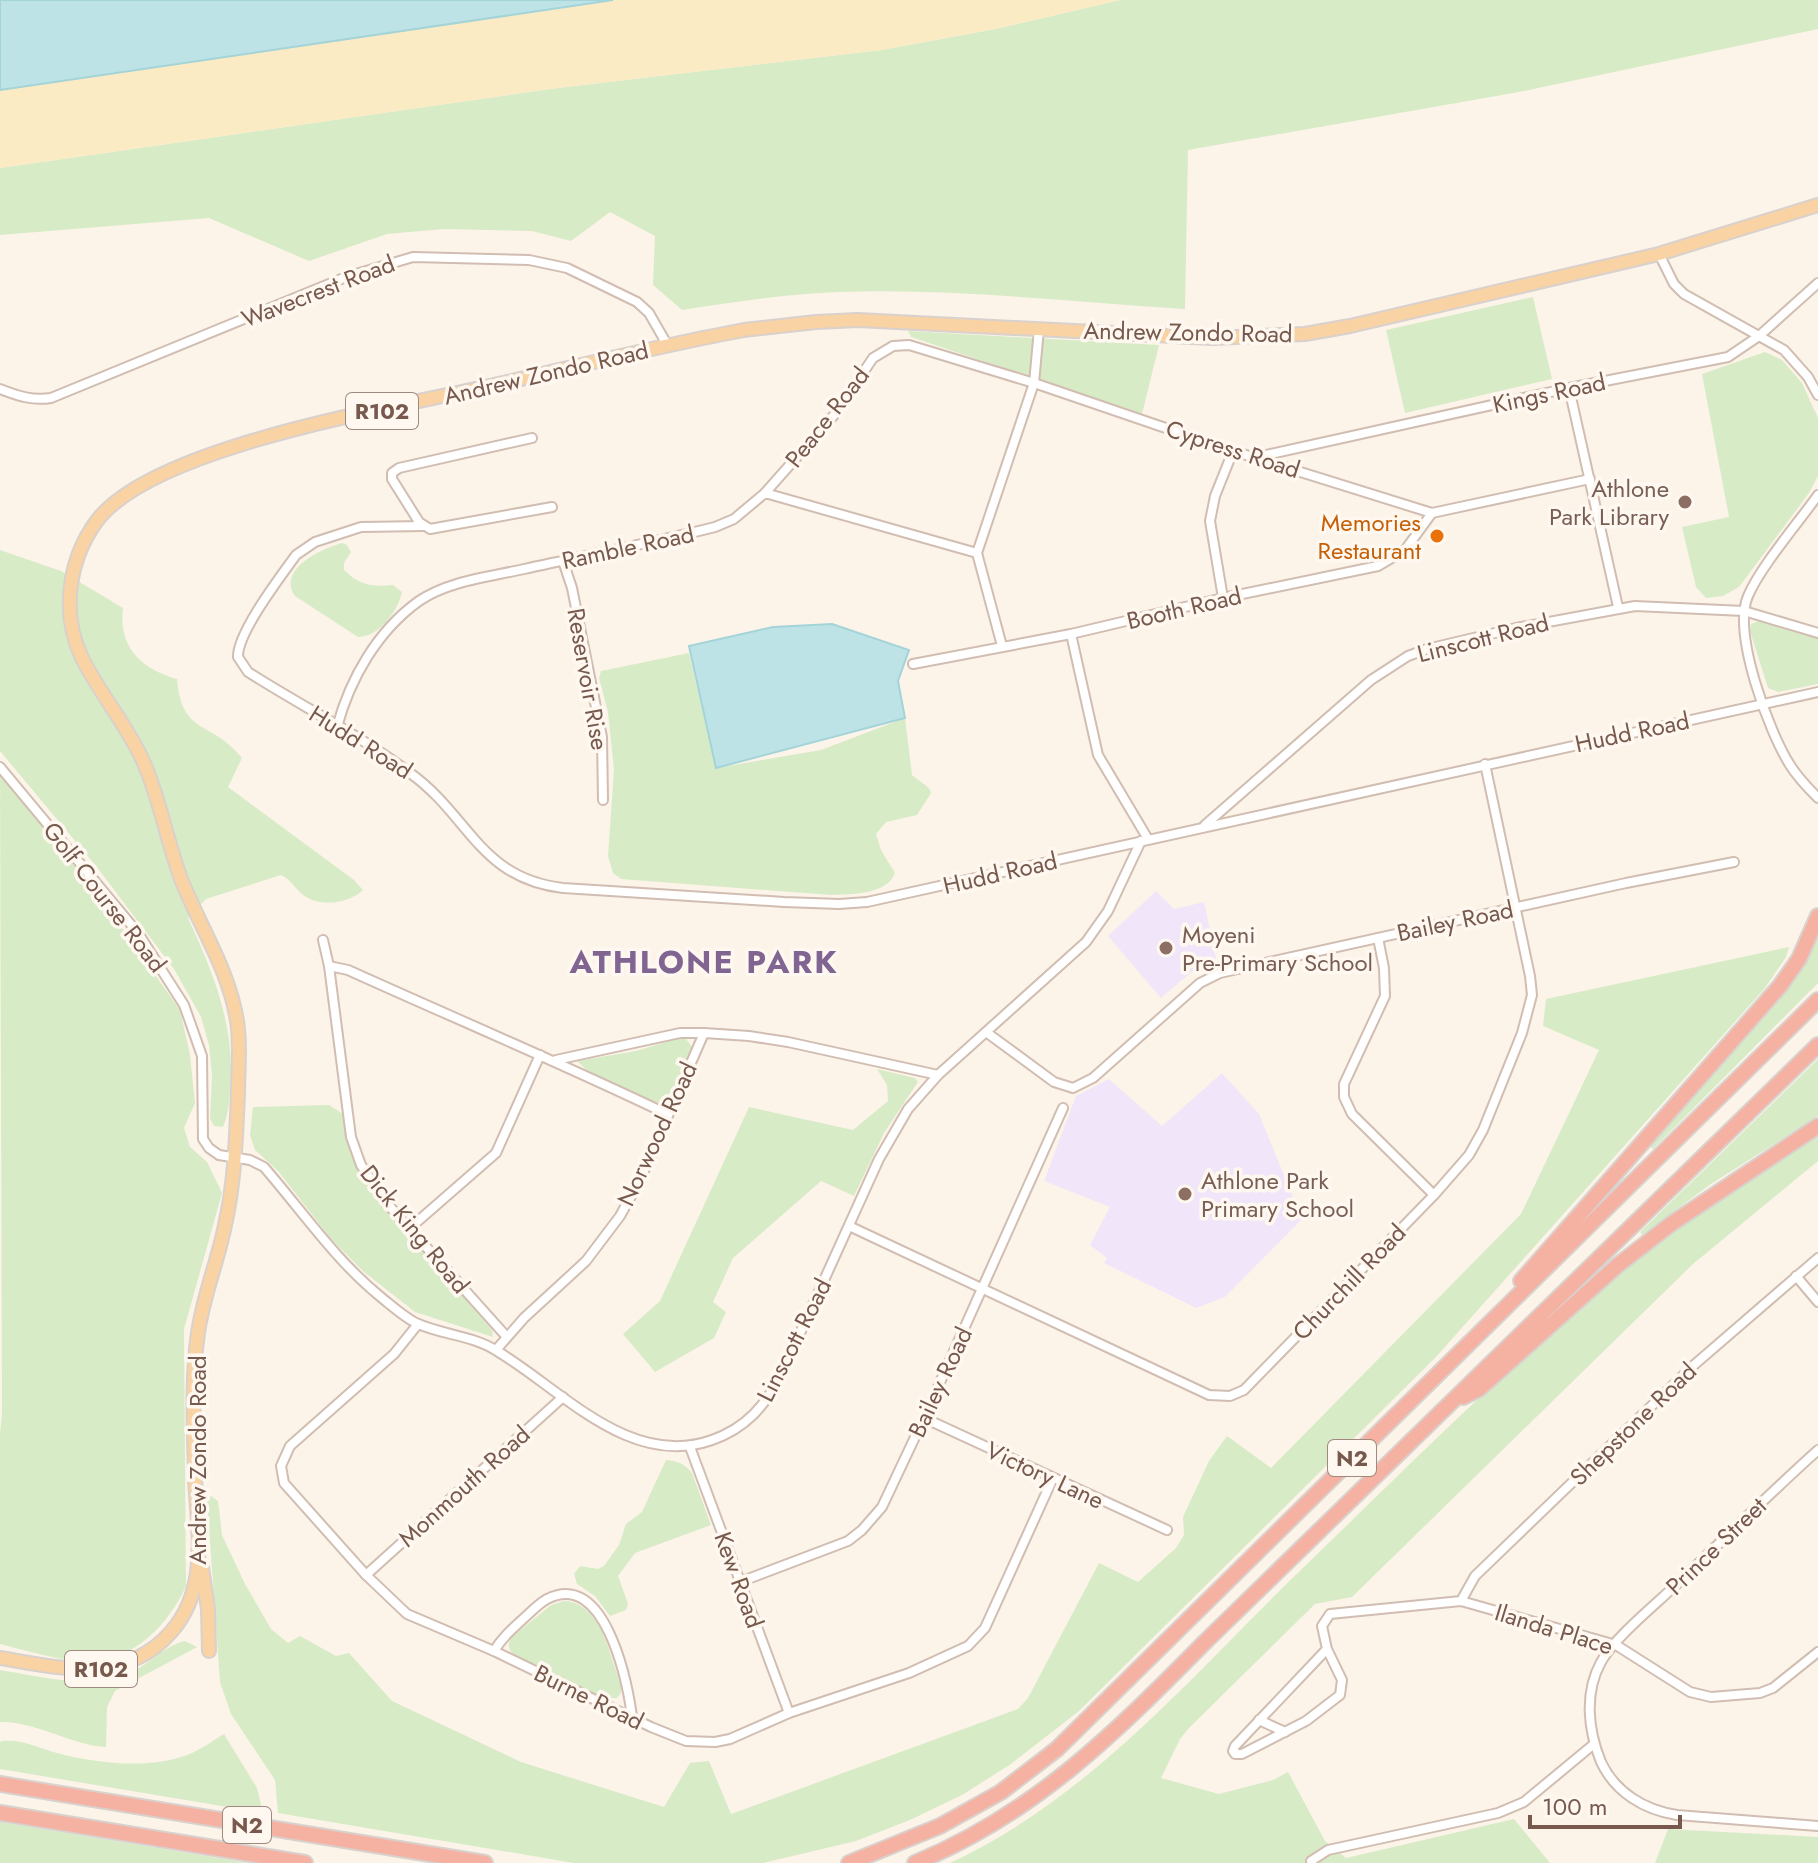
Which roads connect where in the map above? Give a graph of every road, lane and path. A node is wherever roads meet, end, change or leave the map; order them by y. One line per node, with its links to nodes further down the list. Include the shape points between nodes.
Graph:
1 (1818, 205): 2 (main road, Andrew Zondo Road / R102)
2 (1659, 254): 4 (main road, Andrew Zondo Road / R102, via 1305,334 1212,338); 5 (street, via 1684,294)
3 (1818, 283): 5 (street, Kings Road)
4 (1039, 329): 6 (main road, Andrew Zondo Road / R102, via 816,322); 8 (street)
5 (1759, 336): 9 (street, Kings Road, via 1741,351 1707,362); 11 (street, via 1784,350)
6 (668, 346): 10 (street, Wavecrest Road, via 637,302 567,268 529,260 413,257 346,277 51,398 21,397); 55 (main road, Andrew Zondo Road / R102, via 256,440 137,486 116,500 86,538 71,580 75,641 131,734 182,882 224,973 239,1045)
7 (893, 346): 8 (street, Cypress Road, via 925,349); 16 (street, Peace Road, via 873,358 835,414)
8 (1034, 383): 13 (street, Cypress Road); 21 (street)
9 (1569, 388): 14 (street, Kings Road); 15 (street)
10 (0, 389)
11 (1818, 395)
12 (532, 438): 20 (street, via 394,470 392,479)
13 (1233, 451): 14 (street, Cypress Road); 23 (street, via 1210,521)
14 (1255, 458): 19 (street, Cypress Road)
15 (1590, 479): 19 (street); 24 (street)
16 (765, 493): 21 (street); 22 (street, Ramble Road, via 715,527)
17 (1818, 495): 25 (street, via 1757,581)
18 (552, 507): 20 (street)
19 (1432, 513): 23 (street, Booth Road, via 1405,550 1378,566)
20 (424, 526): 32 (street, Hudd Road, via 361,527 305,546 239,642 242,665)
21 (977, 553): 28 (street)
22 (563, 561): 32 (street, Ramble Road, via 450,586 421,600 391,626 362,664); 36 (street, Reservoir Rise, via 602,737)
23 (1223, 598): 27 (street, Booth Road)
24 (1618, 607): 25 (street, Linscott Road); 37 (street, Linscott Road, via 1408,656 1371,680)
25 (1744, 611): 26 (street, Linscott Road); 31 (street, via 1745,640)
26 (1818, 633)
27 (1071, 634): 28 (street, Booth Road); 38 (street, via 1098,755)
28 (1002, 646): 29 (street, Booth Road)
29 (913, 664)
30 (1818, 692): 31 (street, Hudd Road)
31 (1762, 704): 33 (street, Hudd Road); 35 (street, via 1790,766)
32 (337, 727): 38 (street, Hudd Road, via 418,778 506,870 541,886 852,904)
33 (1485, 764): 37 (street, Hudd Road); 40 (street, Churchill Road)
34 (0, 767): 55 (street, Golf Course Road, via 138,933 166,975 184,1005 202,1056 203,1139 219,1155)
35 (1818, 798)
36 (603, 800)
37 (1204, 826): 38 (street, Hudd Road)
38 (1145, 840): 46 (street, Linscott Road, via 1086,942)
39 (1734, 862): 40 (street, Bailey Road)
40 (1517, 908): 42 (street, Bailey Road); 56 (street, Churchill Road, via 1530,976 1529,1014 1483,1130)
41 (1818, 916): 66 (highway, via 1780,986)
42 (1378, 938): 46 (street, Bailey Road, via 1209,977 1093,1078 1073,1088 1054,1082); 56 (street, via 1385,996 1344,1084 1344,1097 1352,1114)
43 (323, 940): 44 (street, Dick King Road)
44 (329, 966): 49 (street); 58 (street, Dick King Road, via 355,1152 372,1184)
45 (1818, 1000): 66 (highway, N2)
46 (986, 1032): 51 (street, Linscott Road)
47 (704, 1033): 50 (street, via 680,1033); 51 (street, via 775,1040); 53 (street, Norwood Road)
48 (1818, 1045): 68 (highway, N2)
49 (540, 1055): 50 (street); 58 (street, via 496,1153)
50 (556, 1060): 53 (street)
51 (938, 1075): 57 (street, Linscott Road, via 898,1125)
52 (1063, 1108): 61 (street, Bailey Road)
53 (667, 1114): 64 (street, Norwood Road, via 640,1180 609,1231 586,1261)
54 (1818, 1126): 68 (highway, via 1671,1224 1586,1291 1479,1389)
55 (235, 1158): 63 (street, Linscott Road, via 264,1167 340,1259); 74 (main road, Andrew Zondo Road / R102, via 196,1352)
56 (1434, 1195): 61 (street, Churchill Road, via 1259,1378 1230,1396 1209,1395)
57 (849, 1226): 61 (street, Churchill Road); 70 (street, Linscott Road, via 765,1403 739,1428)
58 (410, 1228): 64 (street, Dick King Road)
59 (1818, 1258): 60 (street, Shepstone Road)
60 (1796, 1276): 62 (street); 77 (street, Shepstone Road, via 1694,1365 1475,1576)
61 (982, 1289): 69 (street, Bailey Road)
62 (1818, 1302)
63 (418, 1324): 65 (street, Linscott Road); 75 (street, Burne Road, via 394,1354 290,1446 281,1466 284,1483)
64 (506, 1336): 65 (street, Norwood Road)
65 (496, 1350): 67 (street, Linscott Road)
66 (1458, 1354): 95 (highway, N2, via 1057,1749 1001,1792 940,1826)
67 (563, 1397): 70 (street, Linscott Road, via 634,1440); 75 (street, Monmouth Road)
68 (1454, 1399): 96 (highway, N2, via 1119,1730 1016,1810)
69 (924, 1418): 72 (street, Victory Lane); 76 (street, Bailey Road, via 882,1507 862,1530 848,1541)
70 (690, 1447): 76 (street, Kew Road)
71 (1818, 1450): 78 (street, Prince Street)
72 (1053, 1478): 73 (street, Victory Lane); 84 (street, Burne Road, via 1002,1595 977,1638 909,1673)
73 (1167, 1530)
74 (199, 1561): 80 (main road); 83 (main road, Andrew Zondo Road / R102, via 194,1594 179,1622 142,1657 109,1668 74,1670)
75 (366, 1575): 81 (street, Burne Road, via 407,1614)
76 (740, 1582): 84 (street, Kew Road)
77 (1461, 1601): 78 (street, Ilanda Place); 79 (street, Ilanda Place, via 1330,1614 1322,1626)
78 (1616, 1645): 82 (street, Ilanda Place, via 1690,1692 1711,1697 1773,1688); 88 (street, Prince Street, via 1600,1663 1593,1689 1588,1719)
79 (1327, 1649): 86 (street); 87 (street, via 1342,1680 1340,1695)
80 (209, 1651)
81 (494, 1651): 85 (street, Burne Road); 85 (street, via 548,1598 575,1596 588,1601 617,1653)
82 (1818, 1652)
83 (4, 1659)
84 (789, 1713): 85 (street, Burne Road, via 730,1739 698,1743)
85 (632, 1716)
86 (1259, 1720): 87 (street); 87 (street, via 1233,1749 1235,1754)
87 (1285, 1732)
88 (1594, 1744): 91 (street, Prince Street, via 1617,1787 1662,1813); 92 (street, via 1524,1802 1498,1813 1328,1850)
89 (4, 1784): 94 (highway, N2)
90 (4, 1813): 93 (highway, N2)
91 (1818, 1826)
92 (1311, 1861)
93 (305, 1863)
94 (485, 1863)
95 (849, 1863)
96 (915, 1863)

